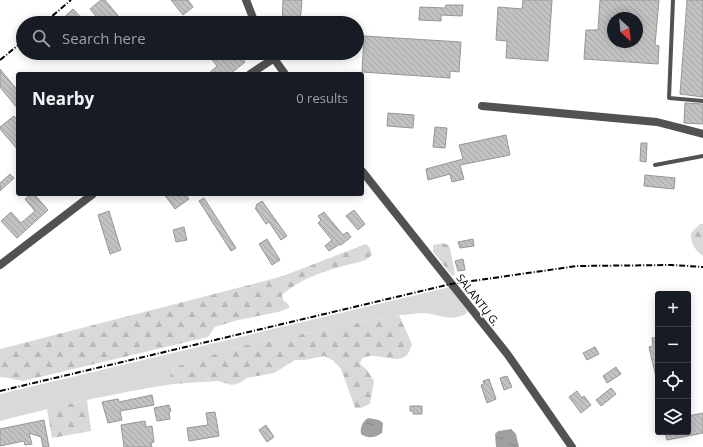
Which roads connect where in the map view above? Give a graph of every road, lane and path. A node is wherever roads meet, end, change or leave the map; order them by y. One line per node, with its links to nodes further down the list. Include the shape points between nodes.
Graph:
1 (246, 0): 3 (street)
2 (674, 0): 8 (lane, via 669,98)
3 (252, 16)
4 (267, 60): 6 (street)
5 (275, 60): 7 (street)
6 (252, 72)
7 (284, 72)
8 (703, 101)
9 (482, 106): 10 (street, via 657,122)
10 (703, 134)
11 (703, 156): 12 (lane)
12 (655, 165)
13 (364, 174): 16 (street, SALANTŲ G., via 508,355)
14 (90, 196): 15 (street)
15 (0, 265)
16 (572, 447)

